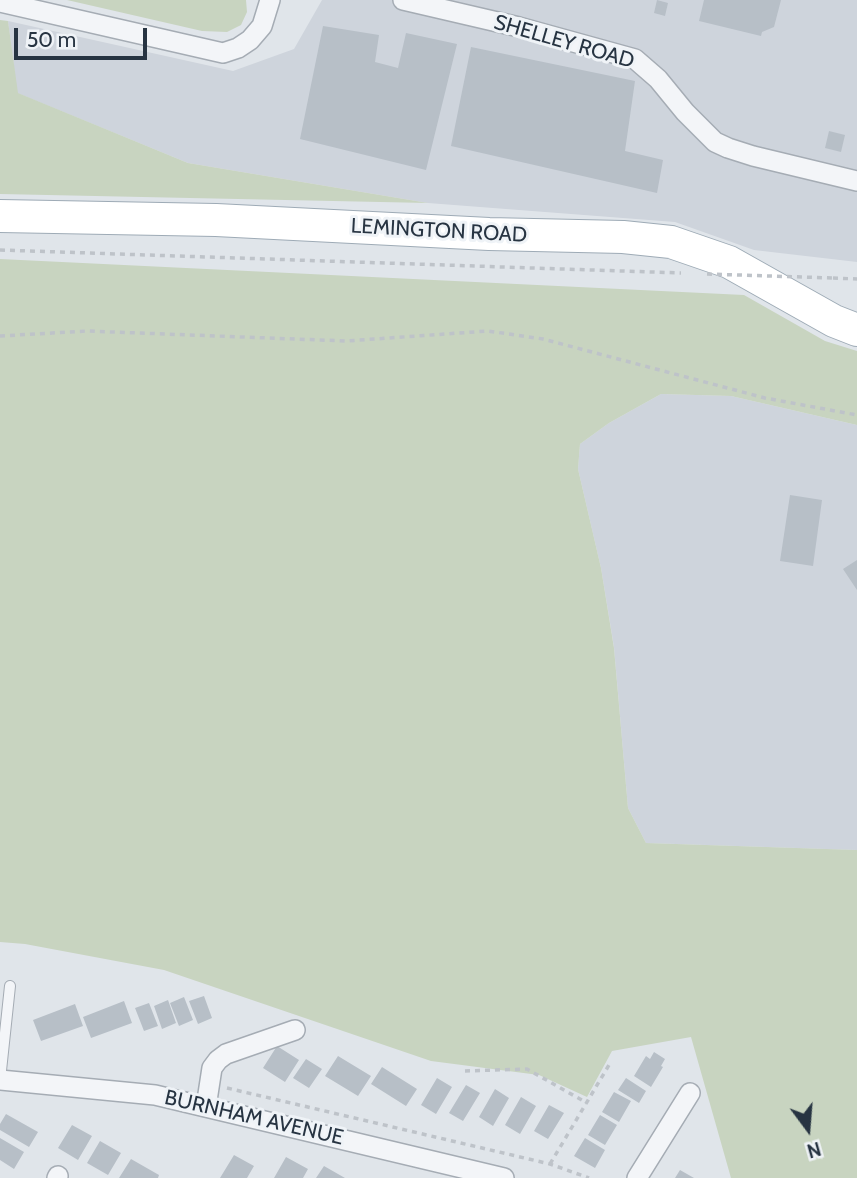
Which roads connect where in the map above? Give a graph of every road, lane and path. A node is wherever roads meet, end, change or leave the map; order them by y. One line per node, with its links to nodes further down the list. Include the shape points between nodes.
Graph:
1 (270, 0): 3 (street, via 262,26 250,40 223,53)
2 (403, 0): 4 (street, SHELLEY ROAD, via 635,59 715,142)
3 (0, 2)
4 (857, 181)
5 (0, 216): 10 (main road, LEMINGTON ROAD, via 216,220 671,242 729,261)
6 (0, 250): 7 (path)
7 (681, 273)
8 (694, 273): 9 (path, bridge)
9 (857, 279)
10 (857, 330)
11 (0, 336): 12 (path, via 87,331 346,341 488,331 543,340 765,398)
12 (857, 415)
13 (10, 986): 17 (lane)
14 (295, 1030): 18 (street, via 226,1054 212,1068)
15 (609, 1065): 20 (path)
16 (465, 1072): 20 (path, via 527,1069)
17 (0, 1080): 21 (street, BURNHAM AVENUE, via 155,1095)
18 (208, 1083): 21 (street); 22 (path)
19 (690, 1093): 25 (street)
20 (587, 1103): 22 (path)
21 (205, 1107): 23 (street, BURNHAM AVENUE)
22 (550, 1164): 24 (path)
23 (504, 1178)
24 (589, 1178)
25 (637, 1178)

